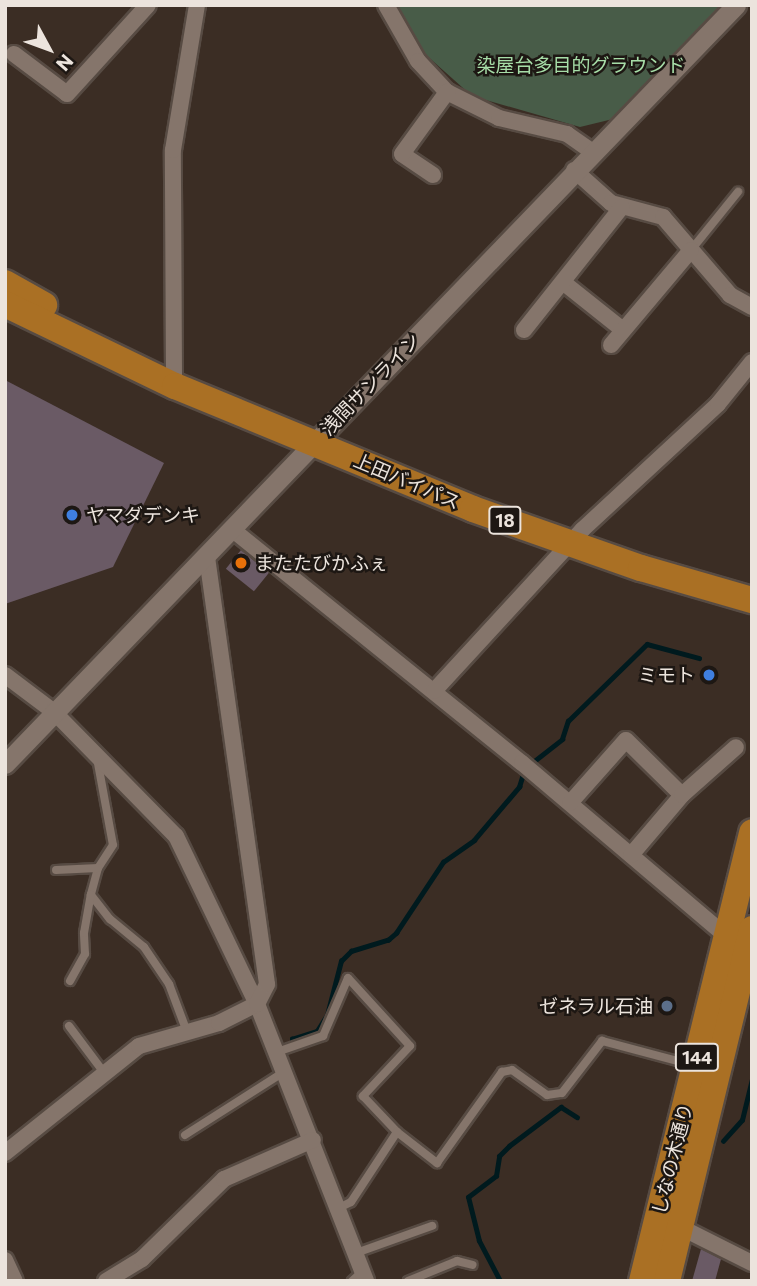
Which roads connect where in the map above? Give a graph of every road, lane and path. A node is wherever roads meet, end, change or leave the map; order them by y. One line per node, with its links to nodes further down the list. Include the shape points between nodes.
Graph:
1 (148, 5): 5 (street, via 67,94)
2 (197, 5): 21 (street, via 173,150)
3 (386, 5): 6 (street, via 418,61)
4 (736, 5): 7 (street, 浅間サンライン)
5 (14, 54)
6 (447, 92): 7 (street, via 499,117 567,134); 9 (street, via 402,154)
7 (593, 152): 8 (street, 浅間サンライン)
8 (574, 170): 11 (street, via 611,204); 23 (street, 浅間サンライン)
9 (433, 175)
10 (738, 192): 12 (lane)
11 (622, 207): 12 (street, via 663,217); 14 (street)
12 (691, 250): 16 (street, via 730,295); 18 (street)
13 (5, 283): 21 (highway, 上田バイパス / 18)
14 (564, 283): 17 (street); 18 (street)
15 (5, 304): 22 (highway, 上田バイパス / 18)
16 (752, 307)
17 (524, 330)
18 (623, 330): 19 (street)
19 (611, 345)
20 (752, 362): 25 (street, via 718,404)
21 (174, 375): 22 (highway, 上田バイパス / 18)
22 (264, 423): 23 (highway, 上田バイパス / 18)
23 (314, 443): 24 (street, 浅間サンライン); 25 (highway, 上田バイパス / 18, via 473,509)
24 (233, 530): 26 (street, 浅間サンライン); 29 (street)
25 (571, 543): 27 (highway, 上田バイパス / 18); 29 (street)
26 (207, 557): 30 (street, 浅間サンライン); 43 (street, via 268,984)
27 (752, 600)
28 (7, 680): 30 (street)
29 (434, 691): 35 (street)
30 (53, 711): 32 (street); 33 (street, 浅間サンライン)
31 (736, 747): 34 (street)
32 (96, 752): 38 (lane, via 113,845); 43 (street, via 176,836)
33 (5, 764)
34 (682, 795): 35 (street, via 626,740); 37 (street)
35 (569, 803): 37 (street)
36 (752, 832): 41 (highway, しなの木通り / 144)
37 (631, 855): 41 (street)
38 (98, 868): 39 (lane); 40 (lane)
39 (56, 870)
40 (91, 895): 42 (lane, via 85,954); 45 (lane, via 144,947 169,985)
41 (744, 944): 47 (highway, しなの木通り / 144); 56 (highway, しなの木通り / 144)
42 (70, 981)
43 (257, 1004): 45 (street, via 219,1023); 46 (street)
44 (69, 1026): 49 (lane)
45 (187, 1032): 49 (street, via 139,1046)
46 (277, 1052): 48 (street); 50 (lane, via 323,1036 348,978 410,1046 363,1096)
47 (695, 1066): 50 (lane, via 602,1041 562,1093 547,1095 512,1070 502,1072 437,1163); 65 (highway, しなの木通り / 144)
48 (285, 1072): 51 (lane); 52 (street)
49 (105, 1074): 53 (street)
50 (397, 1132): 54 (lane, via 351,1202)
51 (185, 1135)
52 (313, 1140): 54 (street); 63 (street, via 224,1178 142,1259)
53 (5, 1153)
54 (339, 1208): 57 (street)
55 (432, 1226): 57 (lane)
56 (680, 1227): 59 (street); 66 (highway, しなの木通り / 144)
57 (356, 1253): 61 (street)
58 (5, 1260): 62 (street)
59 (752, 1263)
60 (473, 1265): 64 (lane, via 457,1261)
61 (360, 1278)
62 (15, 1281)
63 (106, 1281)
64 (408, 1281)
65 (642, 1281)
66 (667, 1281)

